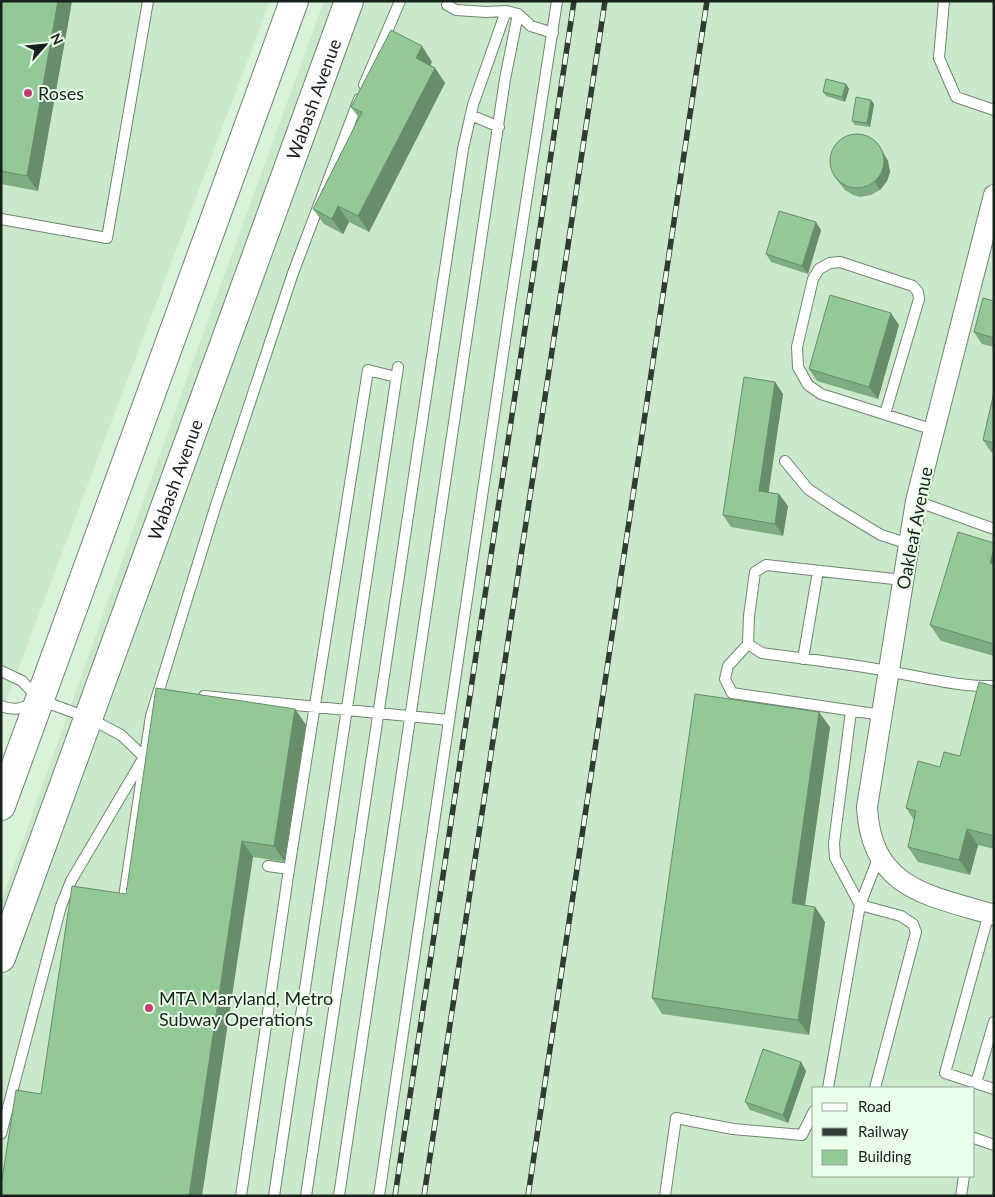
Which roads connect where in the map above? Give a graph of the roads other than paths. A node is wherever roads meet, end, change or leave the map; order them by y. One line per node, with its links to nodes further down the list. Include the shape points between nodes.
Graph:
1 (148, 1): 15 (lane, via 107,238)
2 (294, 1): 32 (main road)
3 (349, 1): 40 (main road, Wabash Avenue)
4 (400, 1): 42 (lane, via 364,84 293,273 215,508 162,692 150,716)
5 (557, 1): 10 (lane)
6 (944, 1): 11 (lane, via 939,58 956,97)
7 (447, 5): 8 (lane, via 456,10)
8 (506, 11): 9 (lane); 12 (lane)
9 (518, 14): 10 (lane, via 531,26); 13 (lane)
10 (552, 33): 41 (lane)
11 (994, 110)
12 (471, 115): 13 (lane); 37 (lane, via 444,270)
13 (499, 127): 38 (lane)
14 (994, 195): 19 (street, Oakleaf Avenue)
15 (1, 219)
16 (398, 367): 17 (lane)
17 (396, 378): 34 (lane, via 368,370); 35 (lane)
18 (885, 414): 18 (lane, via 821,394 808,386 798,367 797,346 813,279 819,269 830,263 840,262 913,286 918,292 919,299); 19 (lane)
19 (934, 430): 21 (street, Oakleaf Avenue)
20 (785, 461): 23 (lane, via 808,489 881,535)
21 (916, 501): 22 (lane); 23 (street, Oakleaf Avenue)
22 (994, 529)
23 (909, 544): 25 (street, Oakleaf Avenue)
24 (818, 571): 25 (lane); 26 (lane, via 766,565 755,572); 27 (lane)
25 (903, 580): 29 (street, Oakleaf Avenue)
26 (748, 644): 27 (lane, via 762,653); 36 (lane, via 728,666 725,679 732,693)
27 (803, 659): 29 (lane)
28 (1, 671): 32 (lane, via 22,681)
29 (889, 671): 30 (lane); 39 (street, Oakleaf Avenue)
30 (994, 686)
31 (190, 695): 34 (lane)
32 (40, 700): 33 (lane, via 21,709); 40 (lane); 43 (main road)
33 (1, 706)
34 (314, 707): 35 (lane); 46 (lane)
35 (347, 710): 37 (lane); 62 (lane)
36 (851, 711): 39 (lane); 48 (lane, via 834,844 836,858)
37 (378, 713): 38 (lane); 63 (lane)
38 (410, 716): 41 (lane); 64 (lane)
39 (882, 716): 44 (street, Oakleaf Avenue, via 867,807 868,827)
40 (89, 718): 42 (lane, via 121,735); 50 (main road, Wabash Avenue)
41 (448, 720): 65 (lane)
42 (144, 757): 47 (lane); 57 (lane, via 71,881 61,906)
43 (1, 806)
44 (882, 860): 48 (lane); 49 (street, via 897,878 912,887)
45 (268, 866): 46 (lane)
46 (289, 869): 61 (lane)
47 (124, 897)
48 (860, 905): 53 (lane); 54 (lane, via 901,916 913,924 916,932)
49 (991, 914): 52 (lane, via 944,1073)
50 (1, 958)
51 (994, 1022): 52 (lane)
52 (976, 1083): 55 (lane)
53 (830, 1087)
54 (875, 1087)
55 (994, 1089)
56 (812, 1116): 66 (lane, via 802,1135 733,1129 676,1118)
57 (1, 1134)
58 (975, 1138): 59 (lane)
59 (994, 1145)
60 (964, 1177): 67 (lane)
61 (241, 1196)
62 (274, 1196)
63 (306, 1196)
64 (339, 1196)
65 (379, 1196)
66 (666, 1196)
67 (962, 1196)

